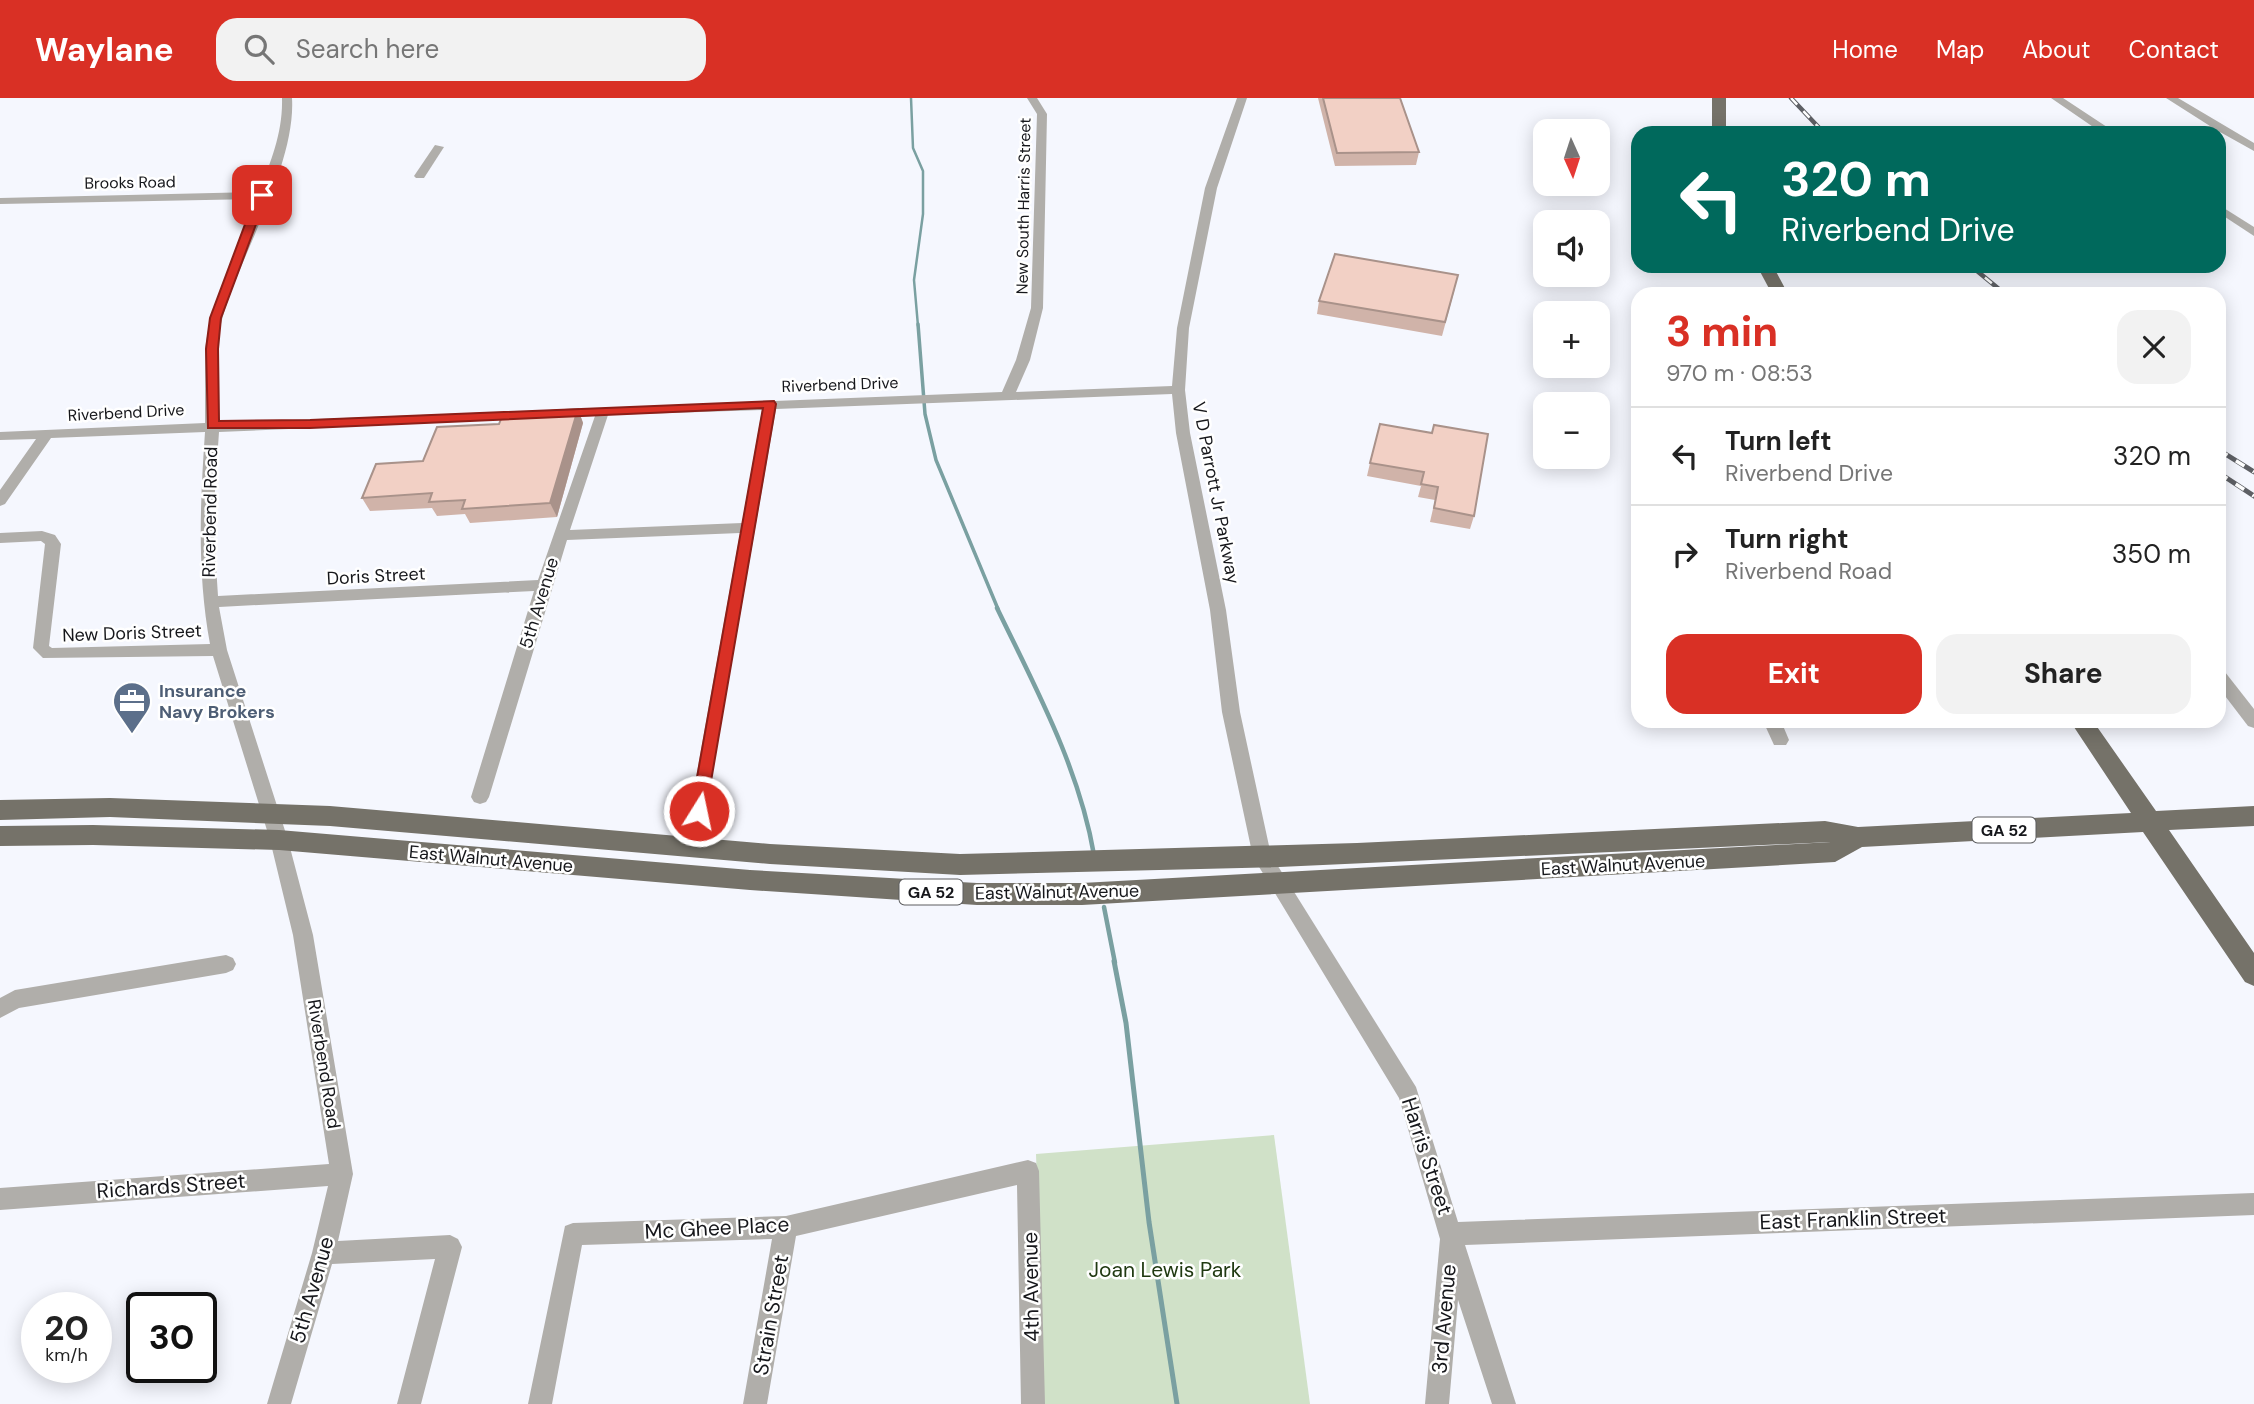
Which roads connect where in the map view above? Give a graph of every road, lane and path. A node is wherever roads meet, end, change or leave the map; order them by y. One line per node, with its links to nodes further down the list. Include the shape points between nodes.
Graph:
1 (287, 98): 14 (street, Riverbend Road, via 288,118 280,152)
2 (1032, 98): 19 (street, New South Harris Street, via 1042,114 1038,308)
3 (1242, 98): 18 (street, V D Parrott Jr Parkway, via 1211,188 1183,328)
4 (1718, 98): 7 (main road)
5 (2056, 98): 8 (street)
6 (2171, 98): 9 (street)
7 (1719, 126)
8 (2099, 126)
9 (2216, 126)
10 (2226, 132): 12 (street)
11 (439, 147): 13 (street)
12 (2254, 148)
13 (420, 176)
14 (262, 195): 15 (street, Brooks Road); 22 (street, Riverbend Road, via 216,318)
15 (0, 201)
16 (2226, 213): 17 (street)
17 (2254, 232)
18 (1178, 390): 19 (street, Riverbend Drive); 46 (street, V D Parrott Jr Parkway, via 1218,610 1231,712)
19 (1008, 395): 20 (street, Riverbend Drive)
20 (770, 404): 21 (street, Riverbend Drive); 26 (street)
21 (603, 411): 22 (street, Riverbend Drive); 27 (street, 5th Avenue)
22 (212, 425): 23 (street, Riverbend Drive); 30 (street, Riverbend Road, via 206,520)
23 (47, 434): 24 (street, Riverbend Drive); 25 (street)
24 (0, 436)
25 (0, 501)
26 (749, 528): 27 (street); 39 (street)
27 (561, 535): 29 (street, 5th Avenue)
28 (0, 538): 31 (street, New Doris Street, via 42,537 53,544 41,648 49,654)
29 (544, 586): 30 (street, Doris Street); 37 (street, 5th Avenue)
30 (210, 602): 31 (street, Riverbend Road)
31 (219, 650): 40 (street, Riverbend Road)
32 (2226, 685): 33 (street)
33 (2254, 720)
34 (1775, 728): 36 (street)
35 (2086, 728): 42 (main road)
36 (1780, 740)
37 (480, 797)
38 (0, 810): 40 (main road, East Walnut Avenue / GA 52, via 80,806)
39 (699, 811)
40 (268, 812): 45 (street, Riverbend Road); 46 (main road, East Walnut Avenue / GA 52, via 881,862 1035,864)
41 (2254, 816): 42 (main road, East Walnut Avenue / GA 52)
42 (2150, 822): 44 (main road, East Walnut Avenue / GA 52); 49 (main road)
43 (0, 836): 45 (main road, East Walnut Avenue / GA 52)
44 (1858, 837): 46 (main road, East Walnut Avenue / GA 52, via 1825,831); 47 (main road, East Walnut Avenue / GA 52, via 1835,852)
45 (279, 840): 47 (main road, East Walnut Avenue / GA 52, via 894,891 1082,894); 52 (street, Riverbend Road, via 303,934)
46 (1262, 858): 47 (street, Harris Street)
47 (1278, 884): 56 (street, Harris Street, via 1408,1094)
48 (226, 964): 50 (street)
49 (2254, 974)
50 (5, 1003)
51 (1028, 1171): 55 (street, Mc Ghee Place); 62 (street, 4th Avenue)
52 (342, 1174): 53 (street, Richards Street); 57 (street, 5th Avenue)
53 (0, 1199)
54 (2254, 1204): 56 (street, East Franklin Street)
55 (786, 1227): 60 (street, Mc Ghee Place, via 573,1234); 61 (street, Strain Street)
56 (1452, 1234): 63 (street, 3rd Avenue); 64 (street, Harris Street)
57 (324, 1252): 58 (street, 5th Avenue); 59 (street, via 450,1247)
58 (279, 1404)
59 (409, 1404)
60 (540, 1404)
61 (755, 1404)
62 (1034, 1404)
63 (1437, 1404)
64 (1504, 1404)

